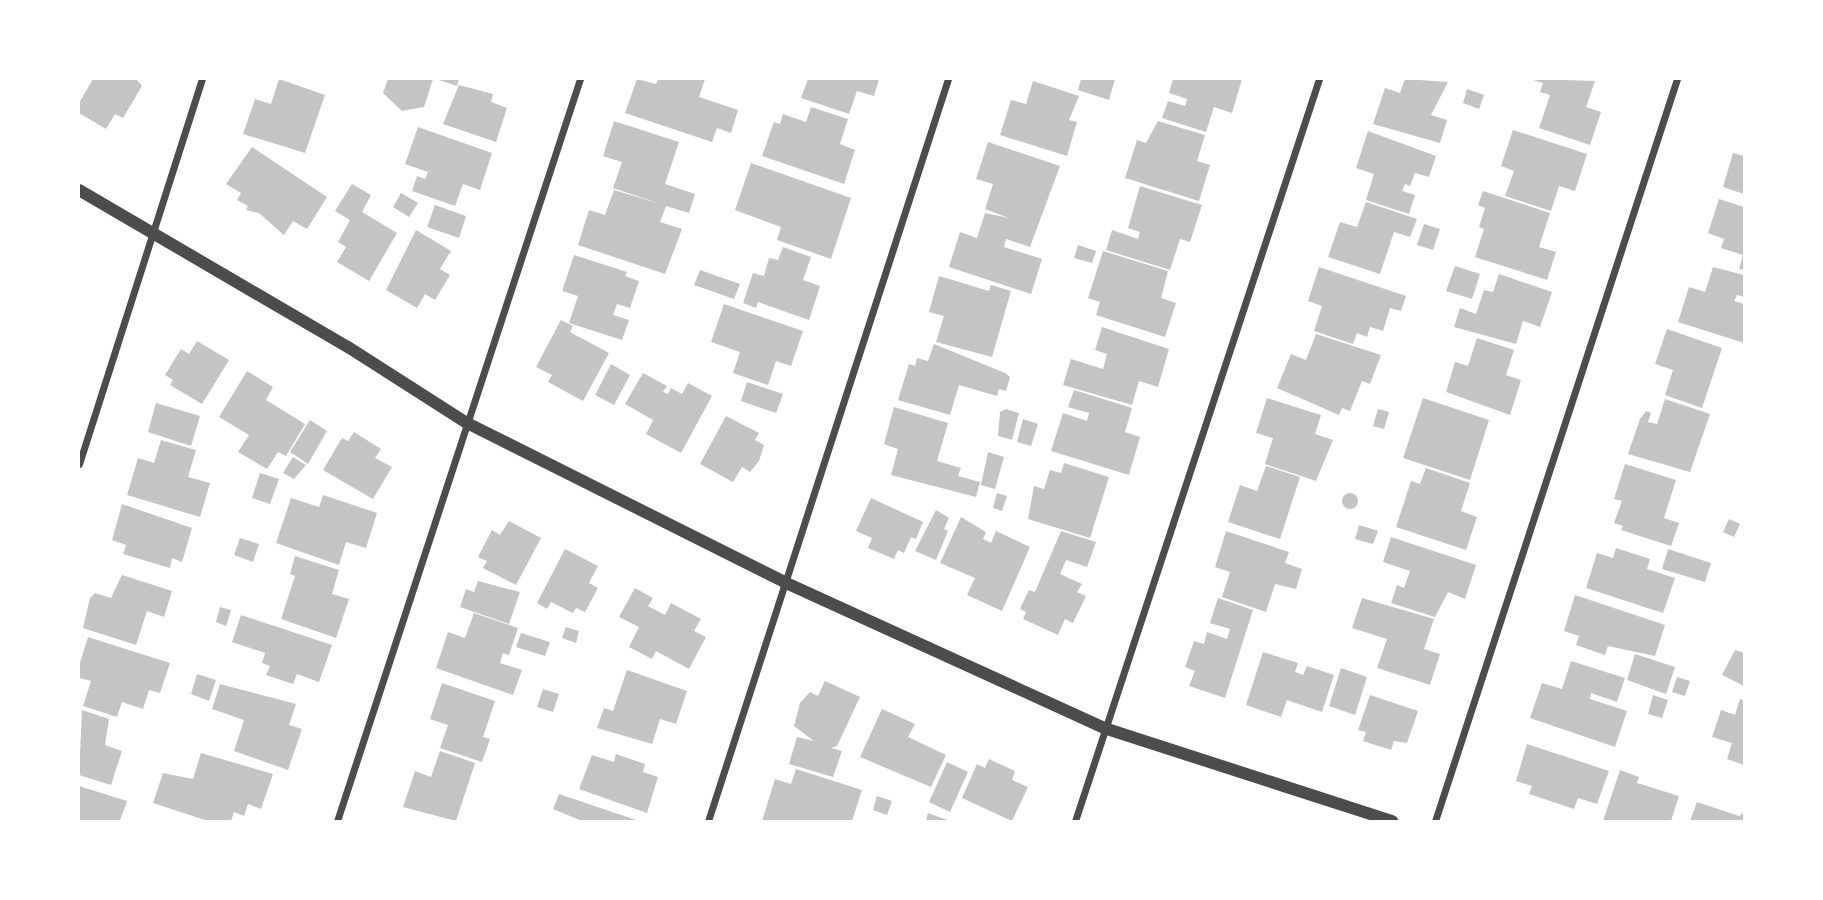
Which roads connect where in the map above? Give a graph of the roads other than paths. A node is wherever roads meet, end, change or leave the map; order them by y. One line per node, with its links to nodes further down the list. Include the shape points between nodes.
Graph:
1 (202, 79): 7 (street)
2 (580, 79): 8 (street)
3 (948, 79): 10 (street)
4 (1319, 79): 11 (street)
5 (1677, 79): 16 (street)
6 (79, 190): 7 (street)
7 (154, 233): 8 (street, via 348,346); 9 (street)
8 (467, 423): 10 (street); 12 (street)
9 (79, 464)
10 (784, 582): 11 (street); 13 (street)
11 (1104, 727): 14 (street); 15 (street)
12 (337, 821)
13 (708, 821)
14 (1075, 821)
15 (1392, 821)
16 (1436, 821)

